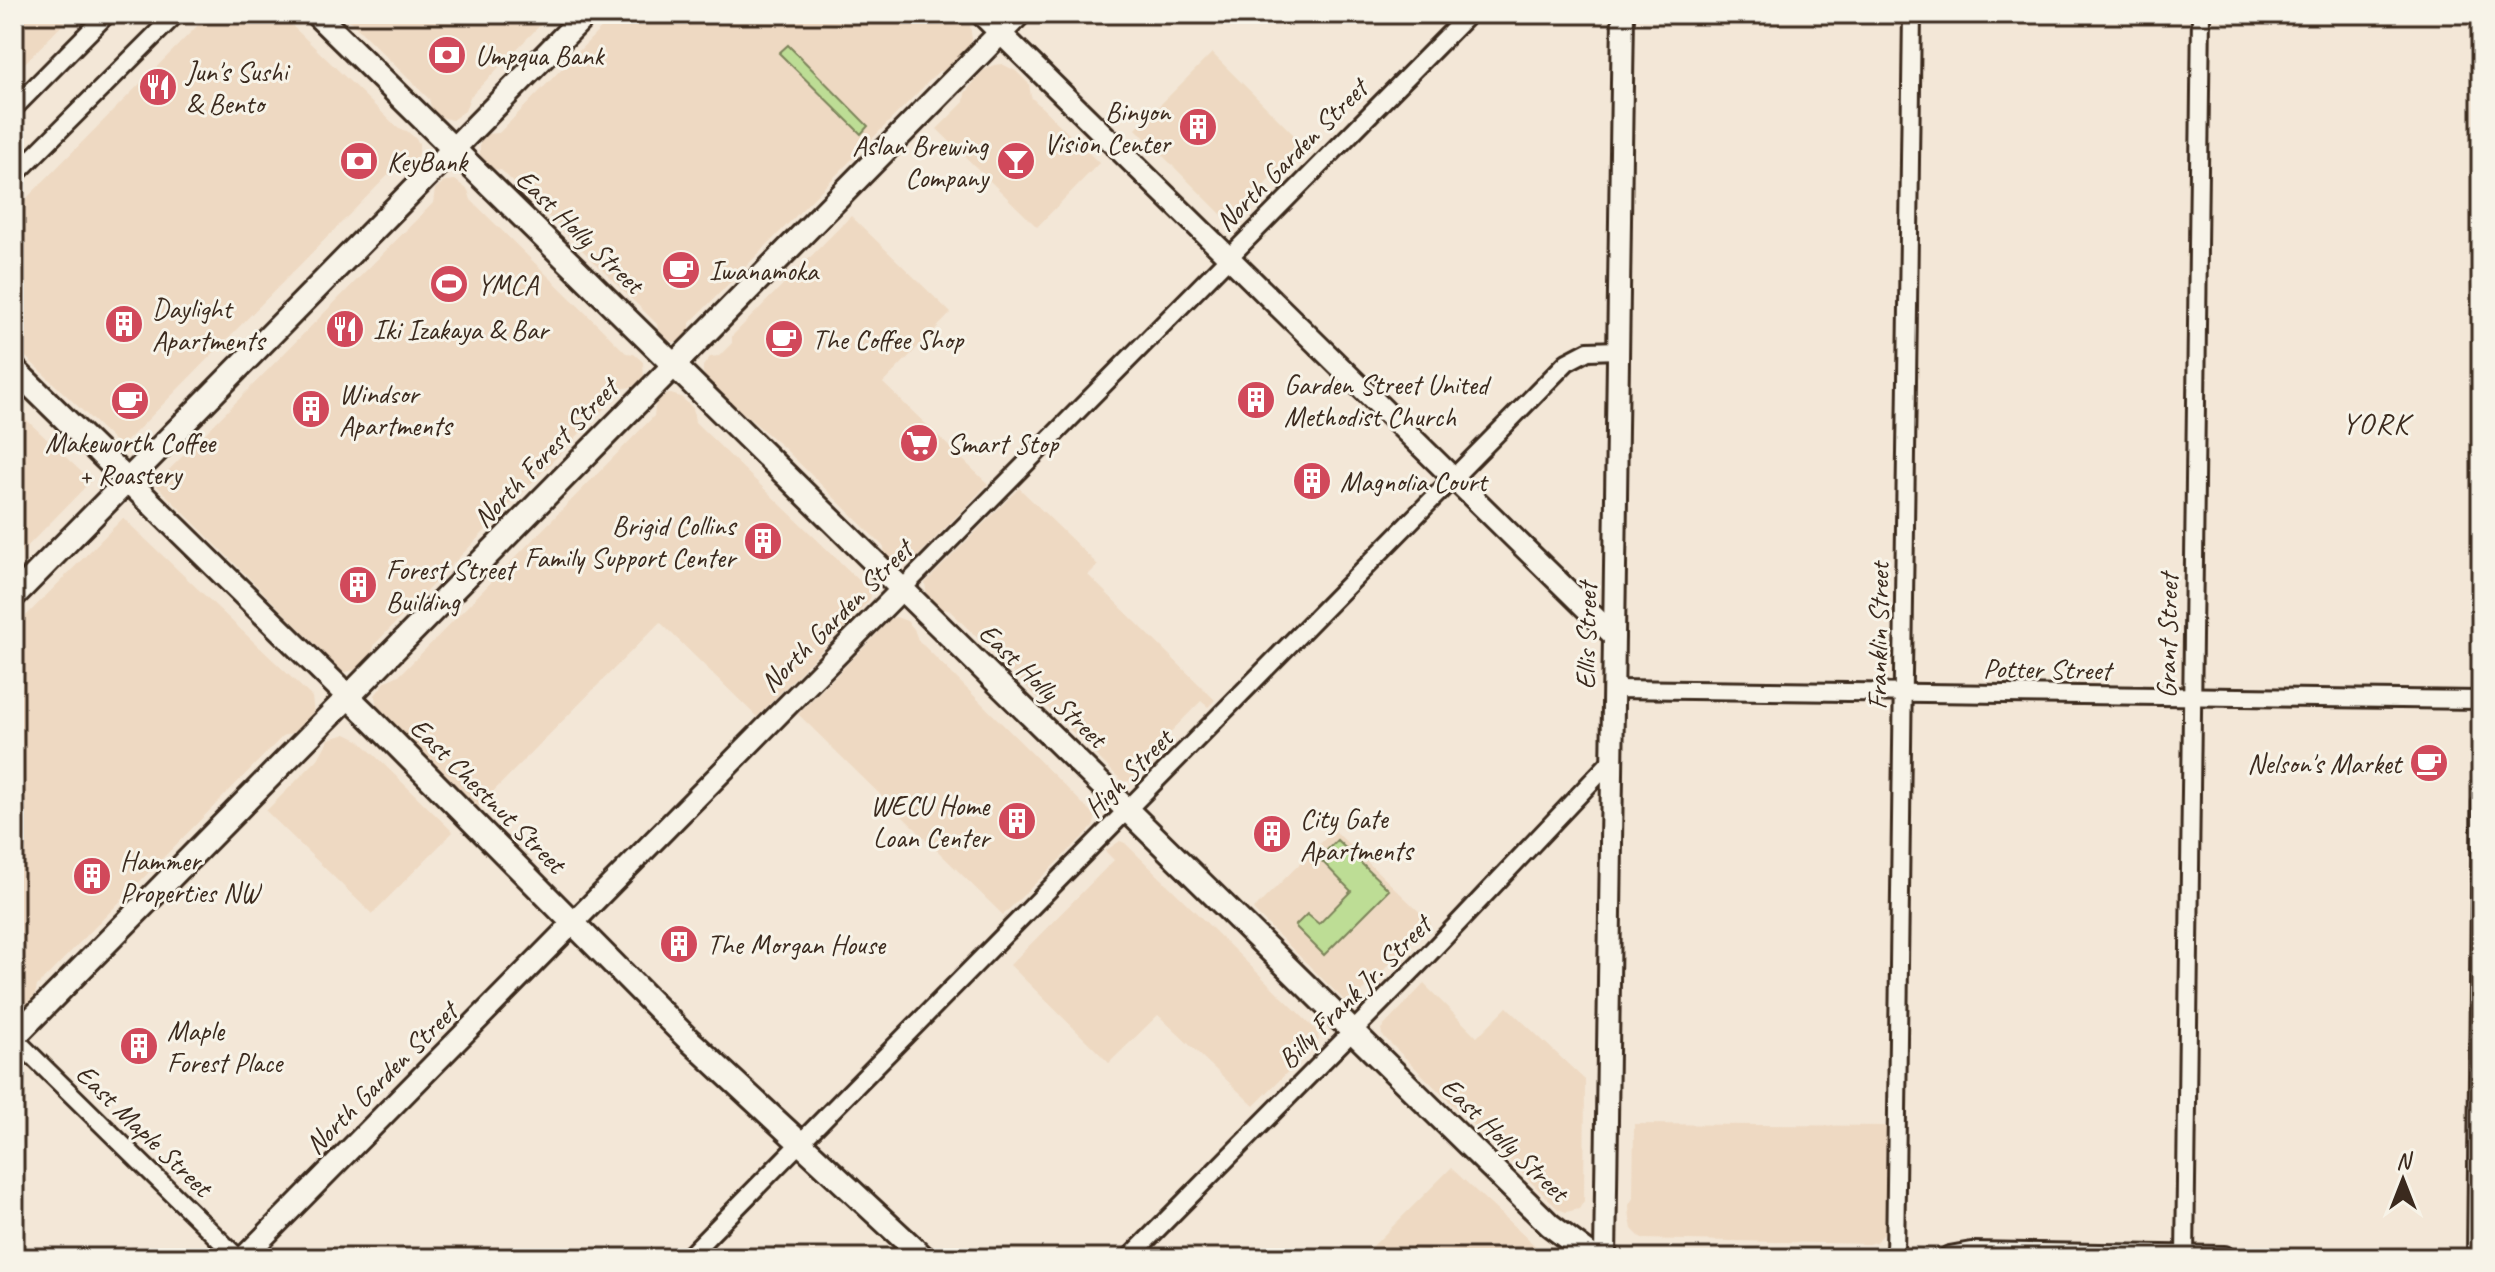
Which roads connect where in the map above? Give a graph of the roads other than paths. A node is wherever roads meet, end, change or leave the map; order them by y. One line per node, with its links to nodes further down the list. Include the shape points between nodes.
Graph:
1 (107, 14): 12 (street)
2 (176, 14): 14 (street)
3 (316, 14): 13 (main road, East Holly Street)
4 (586, 14): 13 (main road)
5 (981, 14): 11 (street)
6 (1019, 14): 11 (main road, North Forest Street)
7 (1469, 14): 15 (street, North Garden Street)
8 (1623, 14): 16 (street, Ellis Street)
9 (1912, 14): 25 (street, Franklin Street)
10 (2201, 14): 26 (street, Grant Street)
11 (1000, 33): 15 (street); 17 (main road, North Forest Street)
12 (14, 108)
13 (454, 149): 17 (main road, East Holly Street); 20 (main road)
14 (14, 176)
15 (1229, 258): 19 (street); 21 (street, North Garden Street)
16 (1618, 350): 19 (street, High Street, via 1574,357); 23 (street, Ellis Street)
17 (674, 365): 21 (main road, East Holly Street); 27 (main road, North Forest Street)
18 (14, 369): 20 (main road, East Chestnut Street)
19 (1454, 478): 23 (street); 31 (street, High Street)
20 (128, 480): 22 (main road); 27 (main road, East Chestnut Street)
21 (902, 589): 31 (main road, East Holly Street); 32 (street, North Garden Street)
22 (14, 596)
23 (1614, 636): 24 (street, Ellis Street)
24 (1613, 689): 25 (street, Potter Street); 29 (street, Ellis Street)
25 (1903, 693): 26 (street, Potter Street); 42 (street, Franklin Street)
26 (2192, 696): 28 (street, Potter Street); 44 (street, Grant Street)
27 (348, 697): 32 (main road, East Chestnut Street); 34 (main road, North Forest Street)
28 (2481, 700)
29 (1612, 760): 33 (street, Billy Frank Jr. Street); 41 (street, Ellis Street)
30 (2481, 803): 46 (street)
31 (1127, 810): 33 (main road, East Holly Street); 35 (street, High Street)
32 (573, 923): 35 (main road, East Chestnut Street); 36 (street, North Garden Street)
33 (1352, 1031): 39 (street, Billy Frank Jr. Street); 40 (main road, East Holly Street, via 1550,1225)
34 (14, 1038): 36 (street, East Maple Street)
35 (801, 1143): 37 (street, High Street); 38 (main road, East Chestnut Street)
36 (241, 1258)
37 (687, 1258)
38 (924, 1258)
39 (1129, 1258)
40 (1594, 1258)
41 (1605, 1258)
42 (1895, 1258)
43 (1950, 1258): 44 (main road)
44 (2185, 1258): 45 (main road)
45 (2224, 1258)
46 (2476, 1258)

